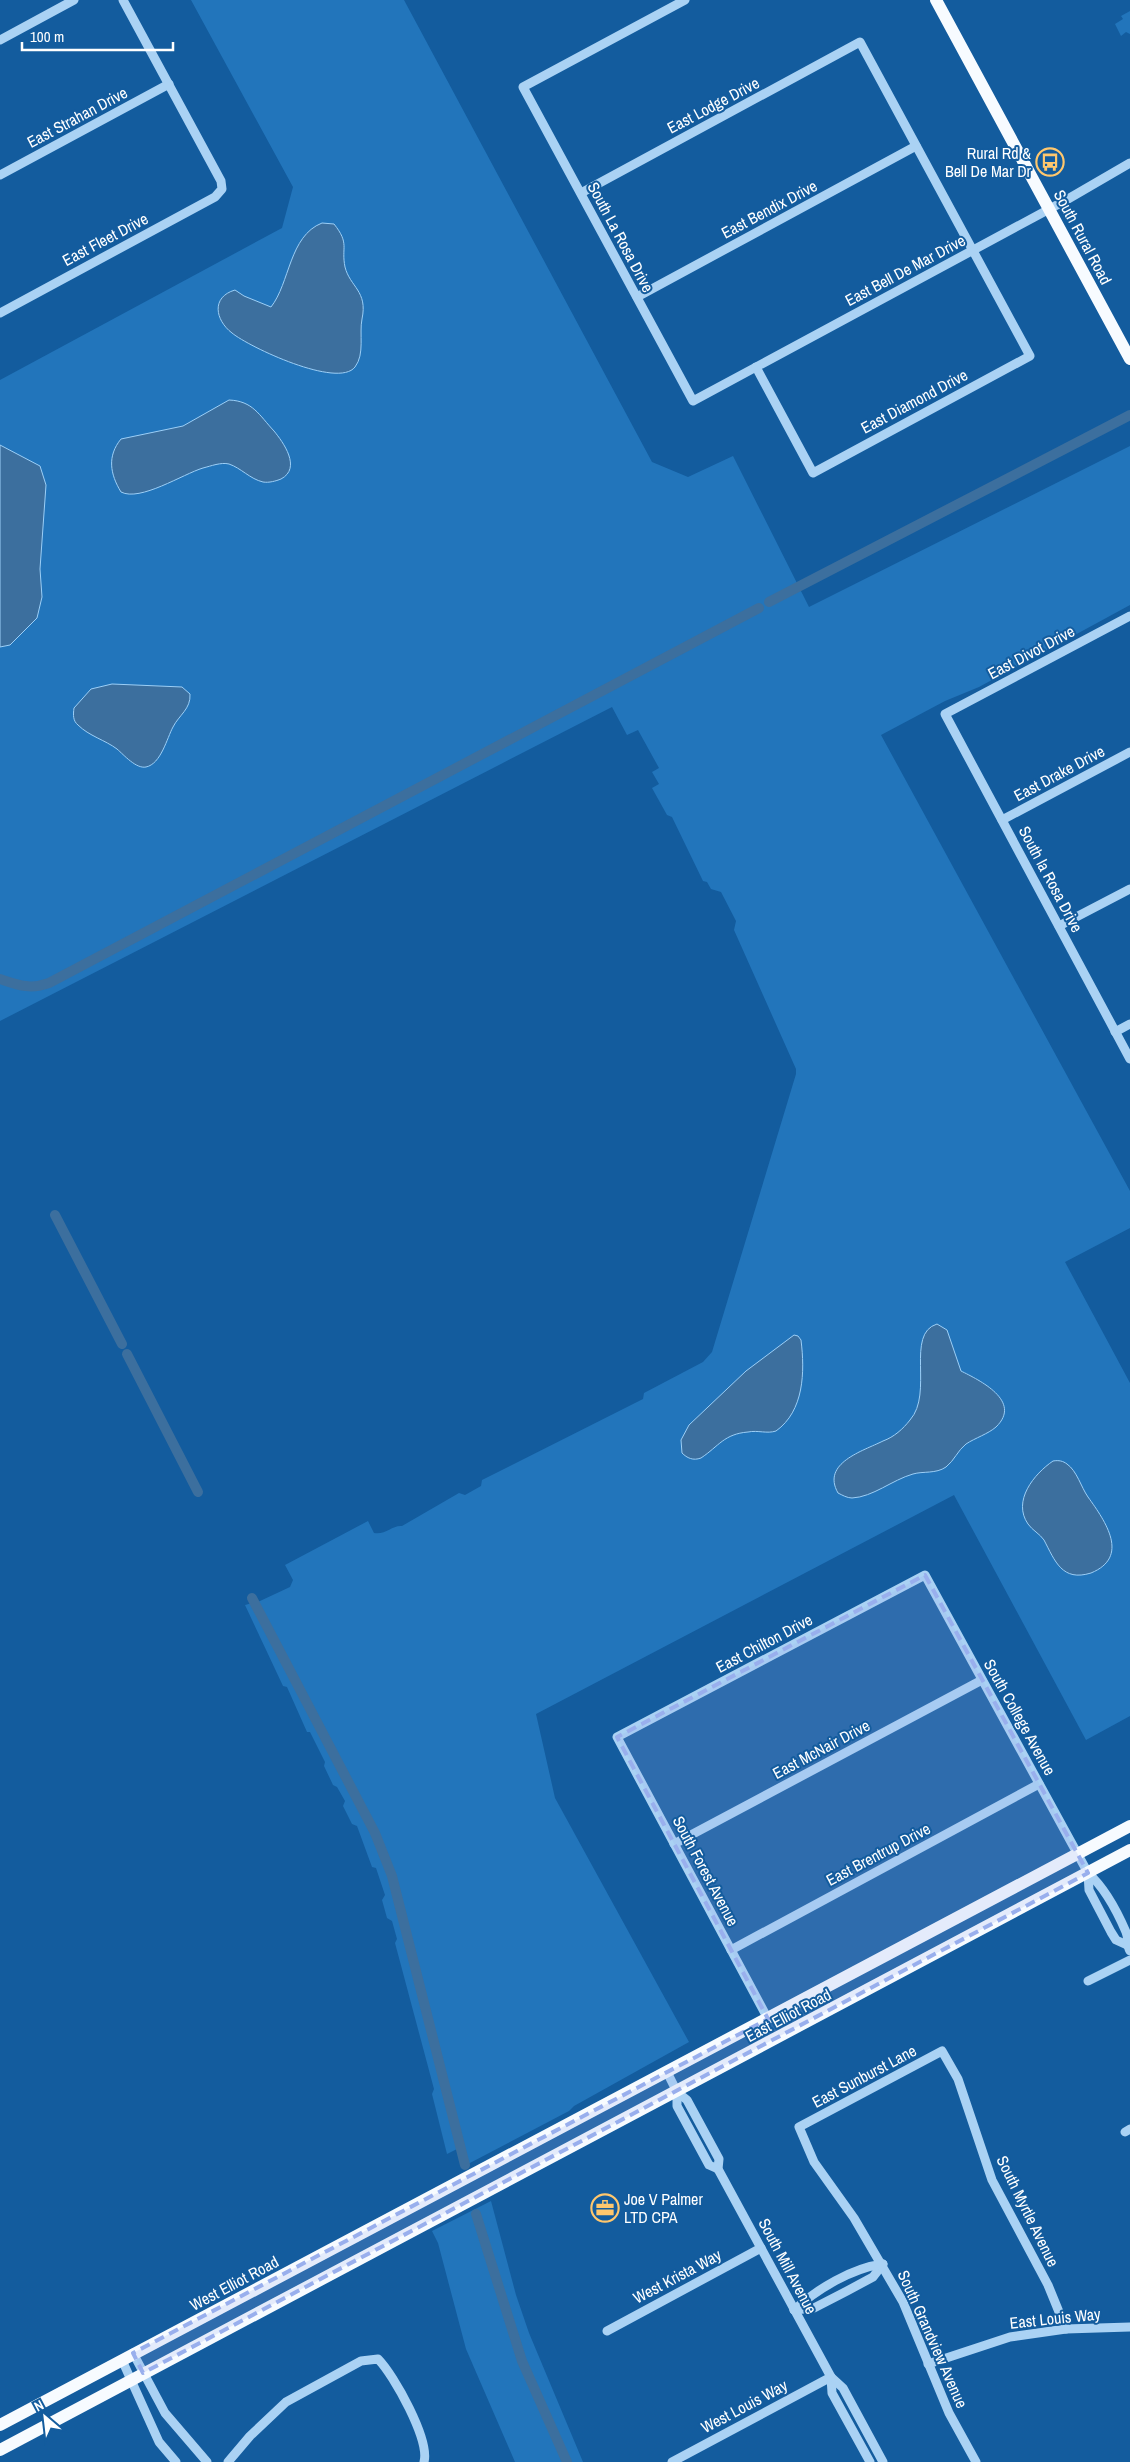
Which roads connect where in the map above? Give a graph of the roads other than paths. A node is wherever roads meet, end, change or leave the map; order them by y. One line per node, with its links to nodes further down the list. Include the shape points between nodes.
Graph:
1 (74, 0): 5 (street)
2 (123, 0): 6 (street)
3 (685, 0): 10 (street, South La Rosa Drive, via 523,87)
4 (936, 0): 11 (main road, South Rural Road)
5 (0, 40)
6 (169, 84): 9 (street, East Strahan Drive); 14 (street, East Fleet Drive, via 221,181 222,189 214,197)
7 (916, 146): 10 (street, East Lodge Drive, via 860,42); 12 (street); 13 (street, East Bendix Drive)
8 (1130, 163): 11 (street, East Bell De Mar Drive)
9 (0, 175)
10 (581, 193): 13 (street, South La Rosa Drive)
11 (1049, 209): 12 (street, East Bell De Mar Drive); 15 (main road, South Rural Road)
12 (972, 250): 16 (street, East Bell De Mar Drive); 16 (street, East Diamond Drive, via 1030,356 813,473)
13 (637, 297): 17 (street, South La Rosa Drive)
14 (0, 313)
15 (1130, 359)
16 (756, 367): 17 (street, East Bell De Mar Drive)
17 (693, 401)
18 (1130, 616): 19 (street, East Divot Drive)
19 (945, 714): 21 (street, South la Rosa Drive)
20 (1130, 752): 21 (street, East Drake Drive)
21 (1002, 820): 23 (street, South la Rosa Drive)
22 (1130, 889): 23 (street)
23 (1059, 926): 25 (street, South la Rosa Drive)
24 (1130, 1024): 25 (street)
25 (1116, 1032): 26 (street, South la Rosa Drive)
26 (1130, 1059)
27 (925, 1576): 28 (street, South College Avenue); 29 (street, East Chilton Drive)
28 (982, 1680): 30 (street, South College Avenue); 32 (street, East McNair Drive)
29 (617, 1738): 32 (street, South Forest Avenue)
30 (1039, 1784): 34 (street, South College Avenue); 39 (street, East Brentrup Drive)
31 (1130, 1826): 34 (main road, East Elliot Road)
32 (674, 1844): 39 (street, South Forest Avenue)
33 (1130, 1850): 35 (main road, East Elliot Road)
34 (1078, 1854): 35 (street, South College Avenue); 42 (main road, East Elliot Road)
35 (1088, 1873): 36 (street, South College Avenue, via 1100,1884); 37 (street, South College Avenue, via 1089,1890); 45 (main road, East Elliot Road)
36 (1117, 1916): 37 (street); 38 (street, South College Avenue, via 1127,1935)
37 (1106, 1922): 38 (street, South College Avenue, via 1116,1940)
38 (1128, 1948)
39 (731, 1950): 42 (street, South Forest Avenue)
40 (1130, 1960): 41 (street)
41 (1088, 1981)
42 (768, 2019): 44 (main road, East Elliot Road)
43 (942, 2051): 46 (street, East Sunburst Lane); 54 (street, South Myrtle Avenue, via 958,2079 992,2180 1048,2285)
44 (667, 2072): 45 (street, South Mill Avenue); 47 (main road, East Elliot Road)
45 (677, 2092): 48 (street, South Mill Avenue, via 678,2108 709,2165 718,2169); 58 (main road, East Elliot Road)
46 (799, 2127): 49 (street, South Grandview Avenue, via 814,2162)
47 (483, 2171): 56 (main road, West Elliot Road)
48 (761, 2248): 52 (street, South Mill Avenue); 55 (street, West Krista Way)
49 (883, 2264): 50 (street, via 867,2266); 51 (street, via 873,2277); 57 (street, South Grandview Avenue, via 903,2302)
50 (842, 2279): 51 (street); 52 (street)
51 (848, 2291): 52 (street, via 814,2308)
52 (794, 2310): 59 (street, South Mill Avenue)
53 (1130, 2327): 54 (street, East Louis Way)
54 (1066, 2329): 57 (street, East Louis Way, via 1010,2337)
55 (607, 2331)
56 (128, 2356): 58 (street); 60 (street); 61 (main road, West Elliot Road)
57 (928, 2364): 70 (street, South Grandview Avenue, via 949,2413)
58 (143, 2373): 60 (main road); 64 (street, via 174,2426)
59 (831, 2377): 67 (street, West Louis Way); 68 (street, South Mill Avenue, via 832,2393); 69 (street, South Mill Avenue, via 843,2388)
60 (131, 2379): 62 (main road); 63 (street, via 159,2442)
61 (0, 2425)
62 (0, 2450)
63 (176, 2462)
64 (207, 2462)
65 (228, 2462): 66 (street, via 286,2402 361,2361 378,2359 390,2371 426,2445)
66 (425, 2462)
67 (672, 2462)
68 (870, 2462)
69 (883, 2462)
70 (976, 2462)

